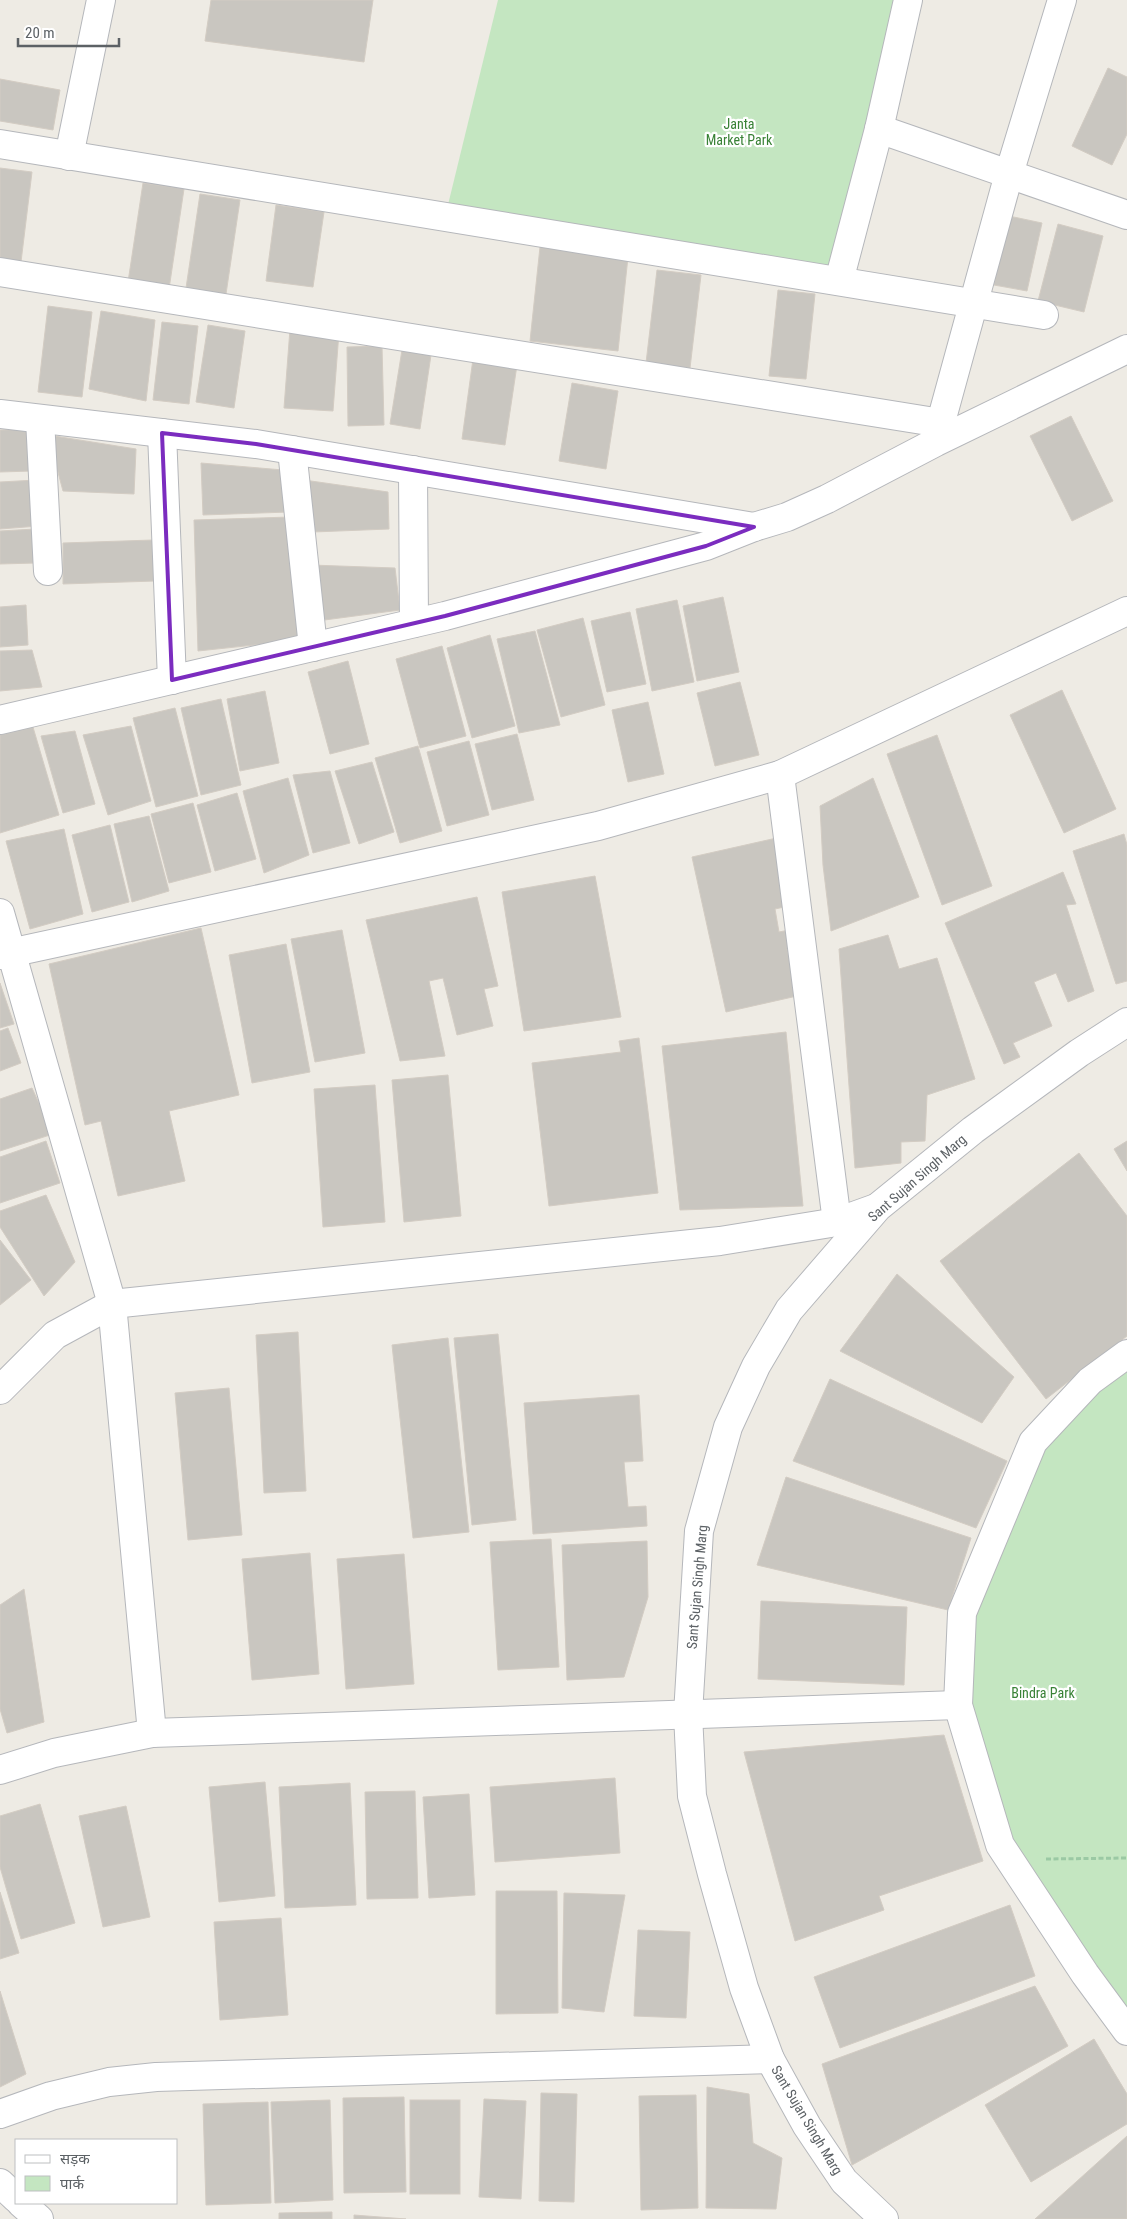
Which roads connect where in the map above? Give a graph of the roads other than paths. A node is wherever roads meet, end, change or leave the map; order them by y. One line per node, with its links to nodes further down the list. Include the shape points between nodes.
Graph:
1 (101, 0): 6 (street)
2 (908, 0): 4 (street)
3 (1062, 0): 7 (street)
4 (879, 129): 7 (street); 10 (street)
5 (0, 144): 6 (street)
6 (69, 156): 10 (street)
7 (1008, 174): 8 (street); 11 (street)
8 (1127, 215)
9 (0, 272): 16 (street)
10 (839, 281): 11 (street)
11 (973, 303): 12 (street); 16 (street)
12 (1044, 315)
13 (1127, 349): 16 (street)
14 (0, 414): 15 (street)
15 (40, 419): 17 (street); 21 (street)
16 (938, 432): 20 (street, via 827,499 787,517)
17 (162, 433): 18 (street); 25 (street)
18 (292, 450): 19 (street); 24 (street)
19 (412, 470): 20 (street); 23 (street)
20 (754, 526): 23 (street, via 706,546)
21 (48, 571)
22 (1127, 611): 27 (street)
23 (414, 623): 24 (street)
24 (313, 647): 25 (street)
25 (172, 680): 26 (street)
26 (0, 720)
27 (780, 775): 29 (street, via 598,826); 32 (street)
28 (0, 913): 29 (street)
29 (5, 953): 33 (street)
30 (1127, 1022): 31 (street, Sant Sujan Singh Marg, via 973,1130)
31 (878, 1208): 32 (street); 37 (street, Sant Sujan Singh Marg, via 789,1310 756,1366 728,1428 699,1531)
32 (837, 1222): 33 (street, via 720,1241)
33 (112, 1304): 35 (street, via 55,1335); 38 (street)
34 (1127, 1354): 36 (street, via 1090,1381 1033,1442 962,1613)
35 (0, 1390)
36 (958, 1705): 37 (street); 40 (street, via 1000,1845 1085,1974)
37 (688, 1714): 38 (street); 41 (street, Sant Sujan Singh Marg, via 692,1796 744,1988)
38 (152, 1733): 39 (street, via 54,1753)
39 (0, 1770)
40 (1127, 2031)
41 (770, 2059): 42 (street, via 156,2077 109,2082 52,2096); 47 (street, Sant Sujan Singh Marg, via 807,2126 844,2181)
42 (0, 2114)
43 (0, 2183): 44 (street)
44 (15, 2197)
45 (22, 2204): 46 (street)
46 (39, 2219)
47 (884, 2219)

